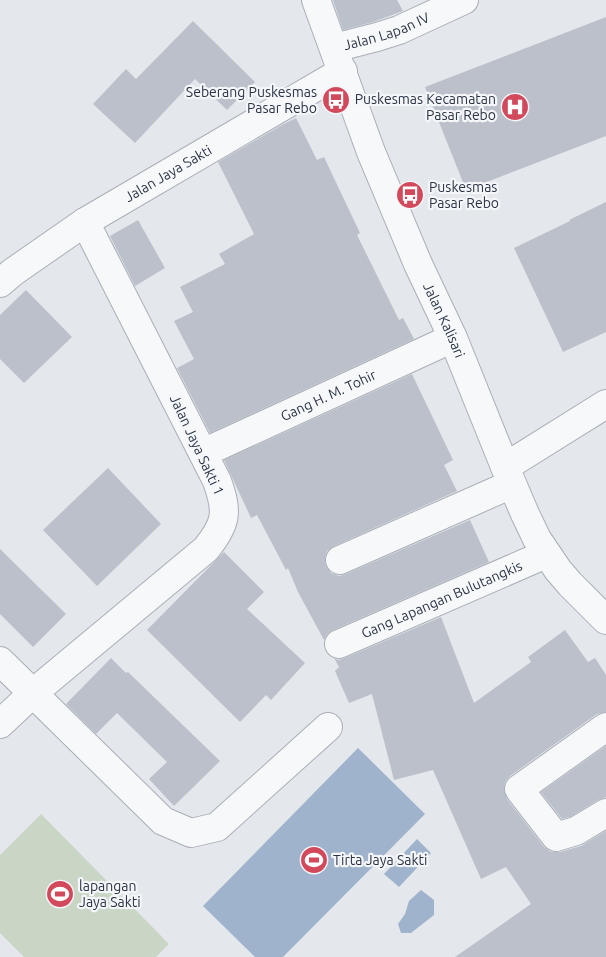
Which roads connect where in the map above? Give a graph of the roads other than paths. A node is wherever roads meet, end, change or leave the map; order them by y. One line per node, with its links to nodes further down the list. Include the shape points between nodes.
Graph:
1 (316, 0): 3 (street, Jalan Kalisari)
2 (464, 0): 3 (street, Jalan Lapan IV, via 377,37)
3 (338, 59): 4 (street, Jalan Jaya Sakti); 6 (street, Jalan Kalisari, via 361,128)
4 (85, 222): 5 (street, Jalan Jaya Sakti); 8 (street, Jalan Jaya Sakti 1)
5 (0, 283)
6 (453, 338): 8 (street, Gang H. M. Tohir); 9 (street, Jalan Kalisari)
7 (606, 404): 9 (street)
8 (203, 453): 15 (street, Jalan Jaya Sakti 1, via 223,498 224,518 216,536 206,549)
9 (508, 476): 10 (street, Jalan Kalisari); 11 (street)
10 (546, 554): 12 (street, Jalan Kalisari); 13 (street, Gang Lapangan Bulutangkis)
11 (340, 560)
12 (606, 620)
13 (339, 644)
14 (0, 661): 15 (street)
15 (33, 693): 16 (street, Jalan Jaya Sakti 1); 17 (street, via 163,821 192,833 216,827)
16 (0, 724)
17 (328, 727)
18 (606, 727): 19 (street, via 519,789 556,837 576,831)
19 (606, 813)

